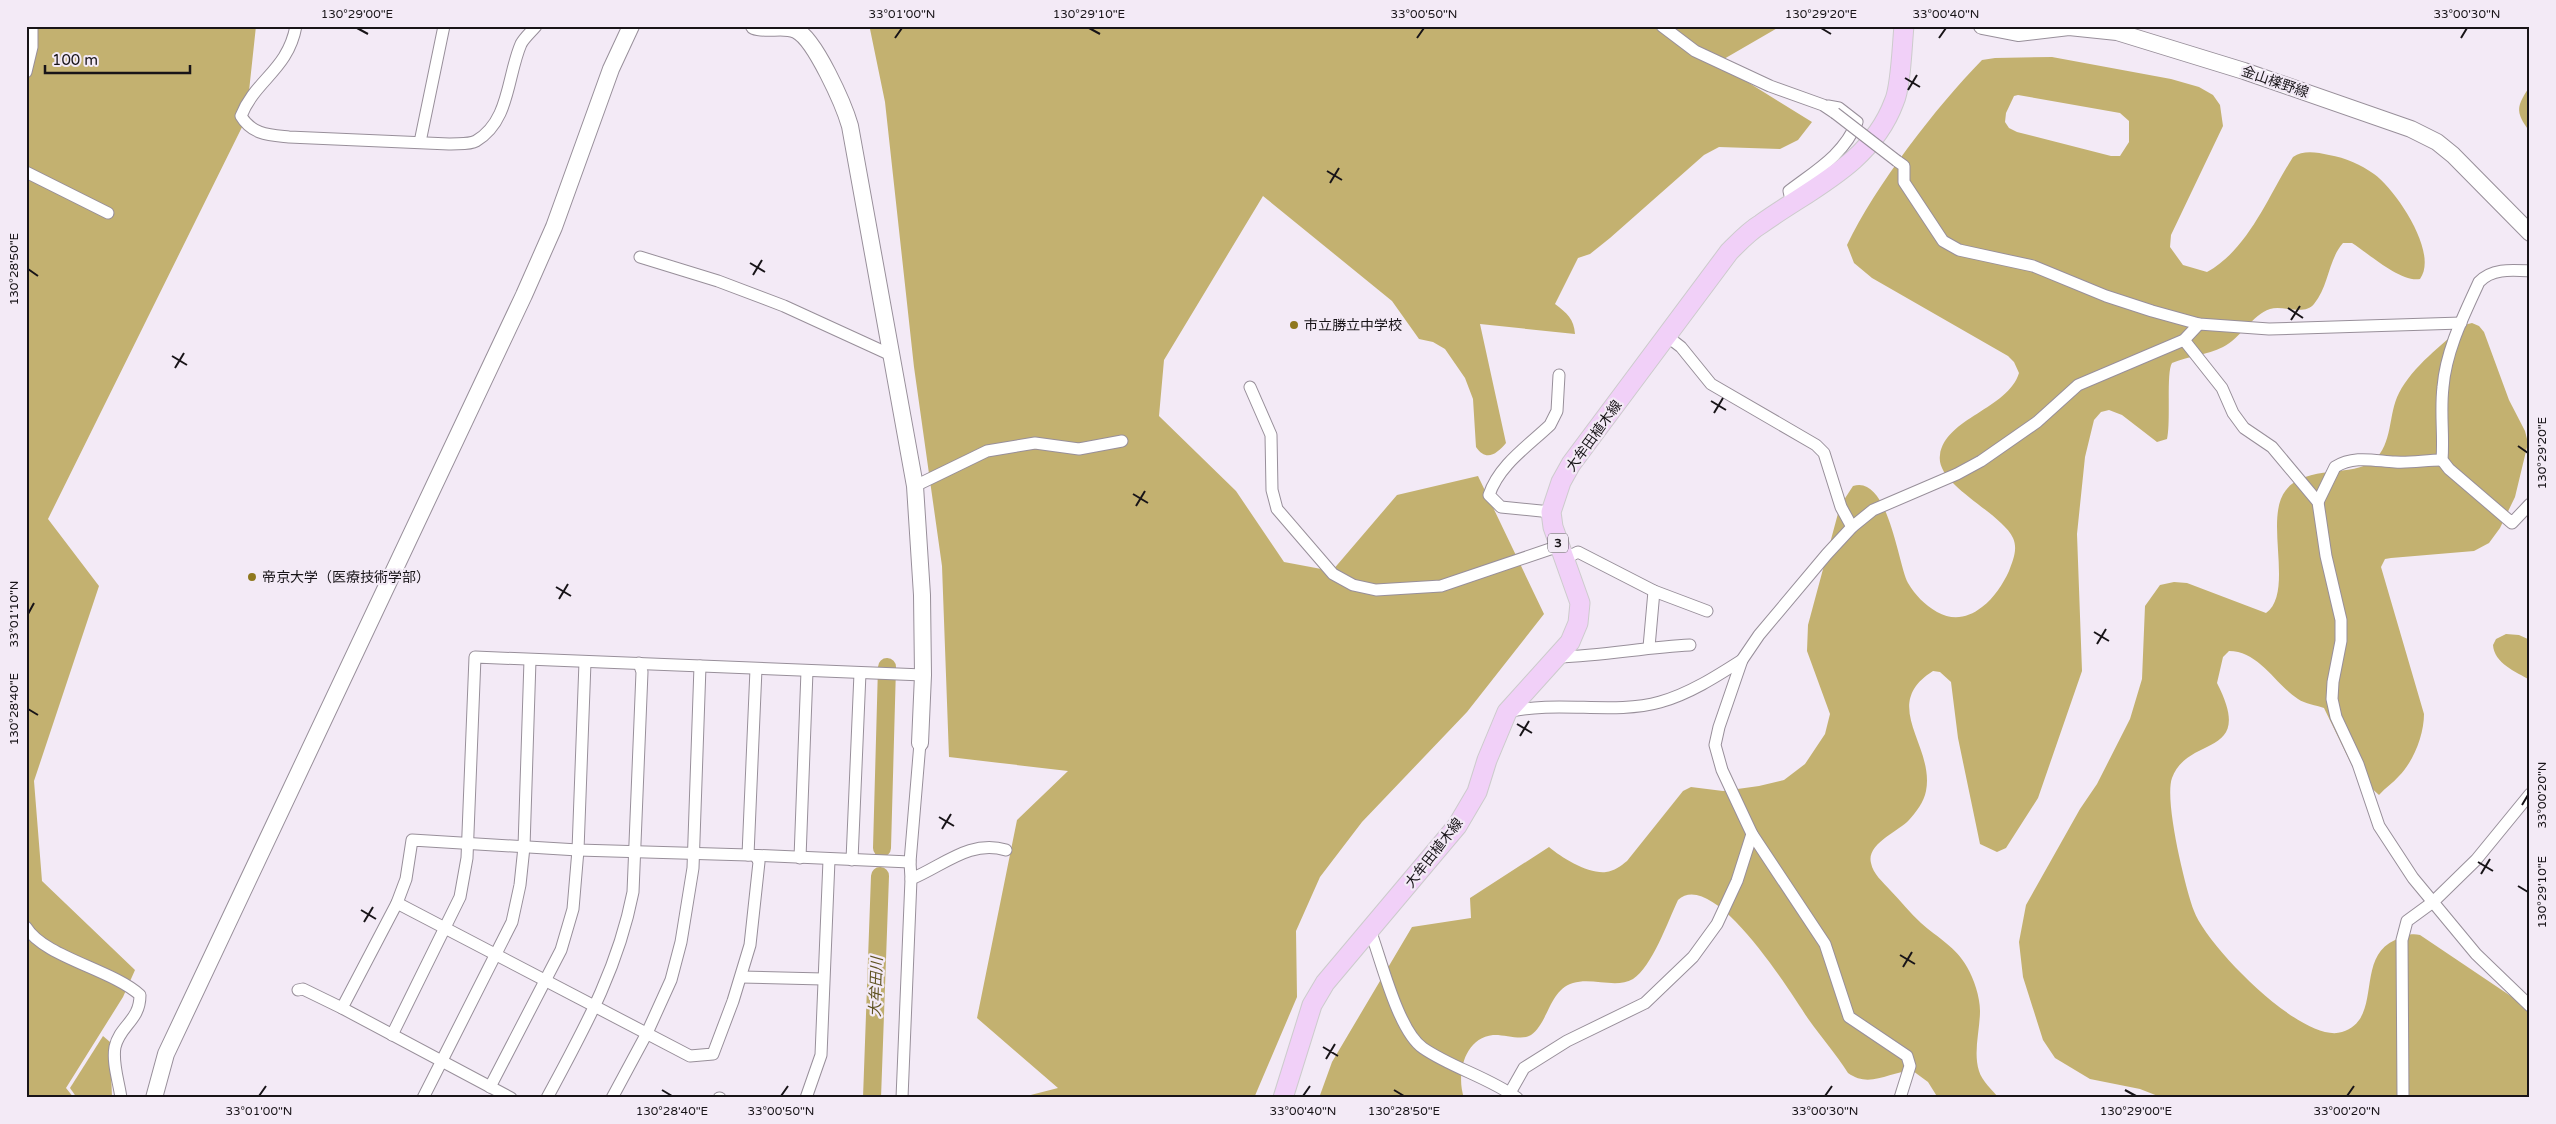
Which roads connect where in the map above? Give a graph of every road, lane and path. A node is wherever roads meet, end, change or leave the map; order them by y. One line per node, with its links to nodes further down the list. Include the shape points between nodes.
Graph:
1 (32, 26): 10 (street, via 32,47)
2 (296, 26): 12 (street, via 289,51 280,65 246,102 241,116 247,127 264,134 290,137)
3 (444, 26): 12 (street)
4 (536, 26): 12 (street, via 522,43 506,98 488,130 474,142)
5 (631, 26): 83 (street, via 611,69 545,249 166,1054)
6 (754, 26): 23 (street, via 790,28 808,39 846,110)
7 (1662, 26): 11 (street, via 1695,51 1770,86)
8 (1904, 26): 14 (main road, 大牟田植木線, via 1895,101 1875,137 1855,160)
9 (1982, 26): 16 (street, 金山檪野線, via 2018,33 2069,27 2117,32 2244,71 2411,129 2437,142 2453,155)
10 (26, 72)
11 (1823, 105): 14 (street, via 1839,108 1857,122 1851,139 1834,157 1788,191); 20 (street, bridge, via 1904,166 1904,182 1943,241 1958,250 2033,266 2108,296)
12 (420, 142)
13 (26, 172): 15 (street)
14 (1792, 204): 21 (main road, 大牟田植木線, via 1758,225 1729,252)
15 (108, 213)
16 (2530, 233)
17 (640, 257): 23 (street, via 784,306)
18 (2530, 271): 19 (street, via 2510,270 2485,276)
19 (2461, 323): 20 (street, via 2269,329); 27 (street, via 2443,386)
20 (2199, 324): 22 (street)
21 (1668, 337): 31 (main road, 大牟田植木線, via 1571,464); 32 (street, via 1681,347 1711,384 1816,445 1824,454 1841,507)
22 (2184, 340): 29 (street, via 2222,388 2244,428 2272,447); 32 (street, via 2078,385 2036,422 1980,460 1957,474 1873,510)
23 (891, 355): 28 (street)
24 (1559, 375): 31 (street, via 1555,418 1506,465 1494,482 1490,495 1501,507)
25 (1250, 387): 33 (street, via 1271,435 1272,490 1277,509 1333,574 1353,585 1376,590 1442,586)
26 (1122, 441): 28 (street, via 1079,449 1035,444 987,451)
27 (2442, 460): 29 (street, via 2394,462 2366,458 2340,464 2335,467); 30 (street, via 2512,523)
28 (915, 486): 47 (street, via 921,565)
29 (2318, 502): 64 (street, via 2341,620 2341,641 2332,690 2336,717 2358,764 2379,826)
30 (2530, 504)
31 (1551, 512): 33 (main road, 大牟田植木線 / 3)
32 (1852, 528): 40 (street, via 1759,635)
33 (1563, 552): 34 (street, via 1578,552); 38 (main road, 大牟田植木線 / 3, via 1580,603 1578,623)
34 (1654, 591): 35 (street); 37 (street)
35 (1707, 611)
36 (1690, 645): 37 (street)
37 (1649, 647): 38 (street, via 1597,656)
38 (1559, 657): 48 (main road, 大牟田植木線 / 3)
39 (530, 660): 41 (street); 52 (street, via 475,657); 53 (street)
40 (1742, 660): 48 (street, via 1708,681 1660,702 1632,706 1532,706); 51 (street, via 1715,745 1722,770)
41 (585, 662): 42 (street); 54 (street)
42 (639, 664): 43 (street); 56 (street, via 642,672)
43 (700, 666): 44 (street); 57 (street)
44 (756, 669): 45 (street); 58 (street)
45 (807, 671): 46 (street); 59 (street)
46 (860, 672): 47 (street); 61 (street)
47 (923, 675): 49 (street)
48 (1507, 712): 68 (main road, 大牟田植木線 / 3, via 1477,792 1457,826)
49 (920, 743): 62 (street)
50 (2530, 794): 64 (street, via 2476,860)
51 (1752, 834): 81 (street, via 1737,881 1721,915 1693,957 1645,1003 1567,1041 1524,1068); 91 (street, via 1825,944 1849,1016 1907,1056 1910,1066)
52 (467, 843): 53 (street); 65 (street, via 412,840 406,879); 67 (street, via 460,897)
53 (524, 847): 54 (street); 69 (street, via 512,922)
54 (578, 850): 56 (street); 72 (street, via 573,909 561,950)
55 (1006, 850): 63 (street, via 963,851)
56 (634, 851): 57 (street); 74 (street, via 626,924)
57 (693, 853): 58 (street); 77 (street, via 681,942 670,980)
58 (752, 856): 59 (street); 70 (street, via 759,862 756,902 750,945)
59 (800, 858): 60 (street)
60 (829, 860): 61 (street); 71 (street)
61 (852, 860): 62 (street)
62 (910, 862): 63 (street)
63 (911, 879): 89 (street)
64 (2433, 902): 75 (street, via 2476,954); 92 (street, via 2407,921 2402,940)
65 (397, 903): 67 (street); 76 (street)
66 (26, 927): 82 (street, via 54,950 115,978 140,995 140,1009 115,1047)
67 (446, 928): 69 (street); 78 (street)
68 (1370, 930): 81 (street, via 1401,1018 1415,1041 1461,1070); 90 (main road, 大牟田植木線 / 3, via 1324,983 1312,1005)
69 (497, 955): 72 (street); 79 (street)
70 (741, 977): 71 (street); 77 (street, via 713,1054 690,1056)
71 (824, 979): 88 (street, via 821,1055)
72 (546, 980): 74 (street); 80 (street)
73 (298, 990): 76 (street, via 303,989)
74 (596, 1006): 77 (street); 86 (street)
75 (2530, 1006)
76 (342, 1008): 78 (street)
77 (648, 1033): 87 (street)
78 (392, 1034): 79 (street)
79 (441, 1062): 80 (street); 84 (street)
80 (490, 1087): 85 (street)
81 (1512, 1096)
82 (122, 1098)
83 (154, 1098)
84 (423, 1098)
85 (511, 1098)
86 (547, 1098)
87 (612, 1098)
88 (806, 1098)
89 (902, 1098)
90 (1283, 1098)
91 (1900, 1098)
92 (2403, 1098)

